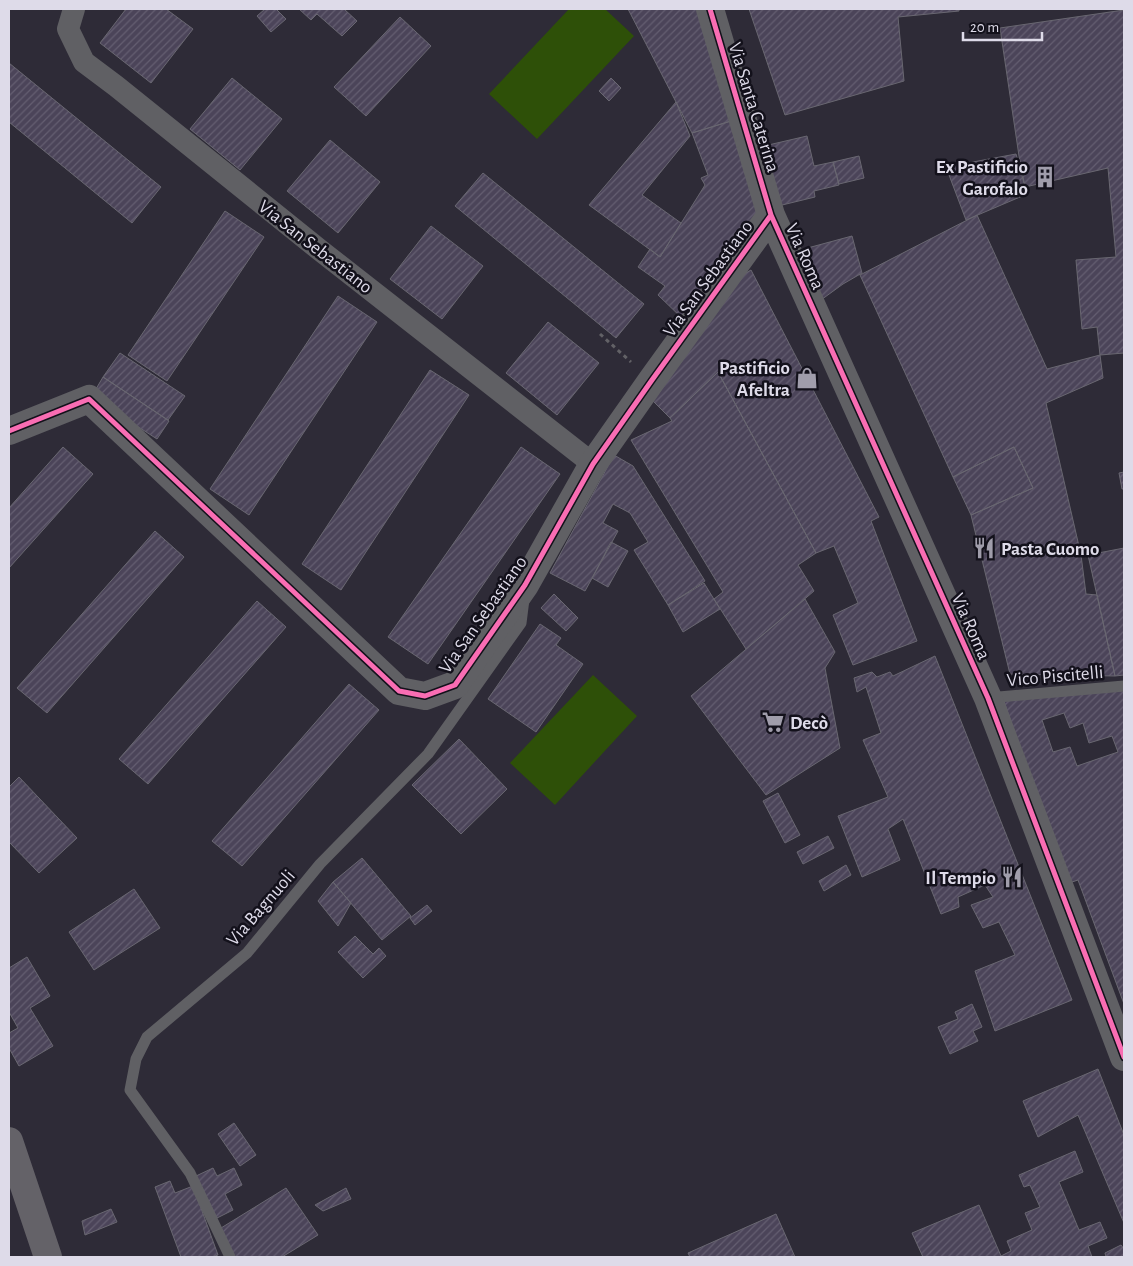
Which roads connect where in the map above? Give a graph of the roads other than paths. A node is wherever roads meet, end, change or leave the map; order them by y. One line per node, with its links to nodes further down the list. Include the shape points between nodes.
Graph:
1 (74, 9): 5 (street, Via San Sebastiano, via 68,29 84,62)
2 (710, 9): 3 (street, Via Santa Caterina)
3 (771, 214): 5 (street, Via San Sebastiano); 8 (street, Via Roma)
4 (9, 430): 6 (street, Via San Sebastiano, via 90,399 399,691 425,696 455,685)
5 (593, 464): 6 (street, Via San Sebastiano)
6 (525, 585): 12 (lane, Via Bagnuoli, via 521,623 428,754 320,864 247,953 147,1037 136,1059 130,1090 190,1173)
7 (1124, 686): 8 (lane, Vico Piscitelli)
8 (988, 698): 9 (street, Via Roma)
9 (1124, 1057)
10 (9, 1141): 11 (main road)
11 (48, 1257)
12 (230, 1257)

